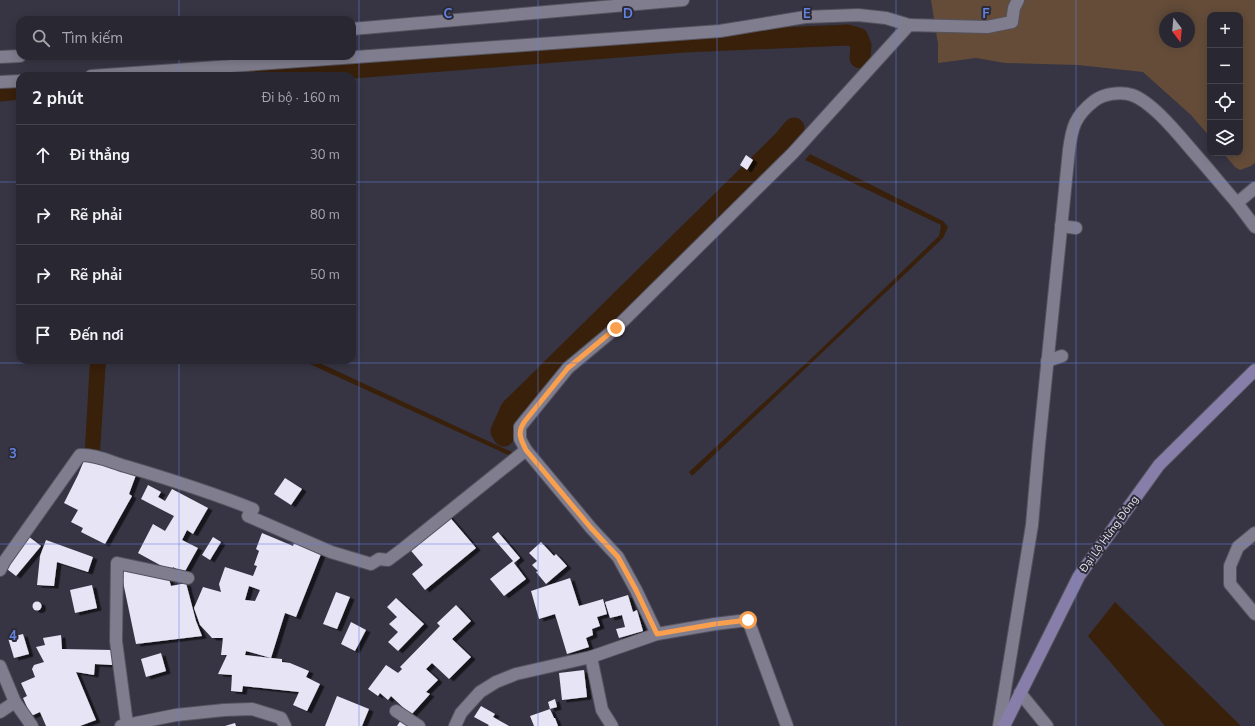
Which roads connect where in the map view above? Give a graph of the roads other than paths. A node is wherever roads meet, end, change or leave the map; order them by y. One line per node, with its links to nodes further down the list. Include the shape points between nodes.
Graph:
1 (683, 0): 4 (street)
2 (1018, 0): 3 (street, via 1012,22 987,27)
3 (909, 25): 7 (street, via 886,18 858,15 805,17 720,31); 20 (street, via 794,153 616,328 568,368 520,427 520,439)
4 (356, 29)
5 (16, 56): 6 (street)
6 (0, 57)
7 (356, 57)
8 (315, 60): 9 (street)
9 (147, 72)
10 (16, 81): 11 (street)
11 (0, 82)
12 (1255, 188): 13 (street)
13 (1237, 204): 14 (street, via 1176,132 1148,104 1133,95 1113,94 1098,98 1084,108 1076,121 1068,150); 15 (street)
14 (1061, 226): 16 (street); 18 (street)
15 (1255, 227)
16 (1076, 228)
17 (1062, 356): 18 (street)
18 (1047, 361): 39 (street, via 1032,525)
19 (1255, 370): 28 (street, Đại Lộ Hừng Đông, via 1159,464 1079,576)
20 (526, 450): 22 (street, via 388,560 379,559 371,564 331,552 248,516 253,509 180,482 100,458 80,455); 25 (street, via 618,557)
21 (1255, 533): 24 (street, via 1238,547 1230,566 1230,584)
22 (0, 570)
23 (188, 578): 33 (street, via 117,563 116,641)
24 (1255, 614)
25 (657, 634): 26 (street); 38 (street, via 748,620)
26 (592, 657): 36 (street, via 516,674 496,682 480,692 461,713); 37 (street, via 602,710)
27 (0, 666): 29 (street)
28 (1020, 693): 40 (street, Đại Lộ Hừng Đông); 41 (street)
29 (15, 702): 31 (street); 34 (street)
30 (396, 711): 35 (street)
31 (0, 712)
32 (282, 723): 33 (street, via 252,709 176,715)
33 (124, 725)
34 (32, 726)
35 (419, 726)
36 (456, 726)
37 (612, 726)
38 (787, 726)
39 (1000, 726)
40 (1004, 726)
41 (1047, 726)

